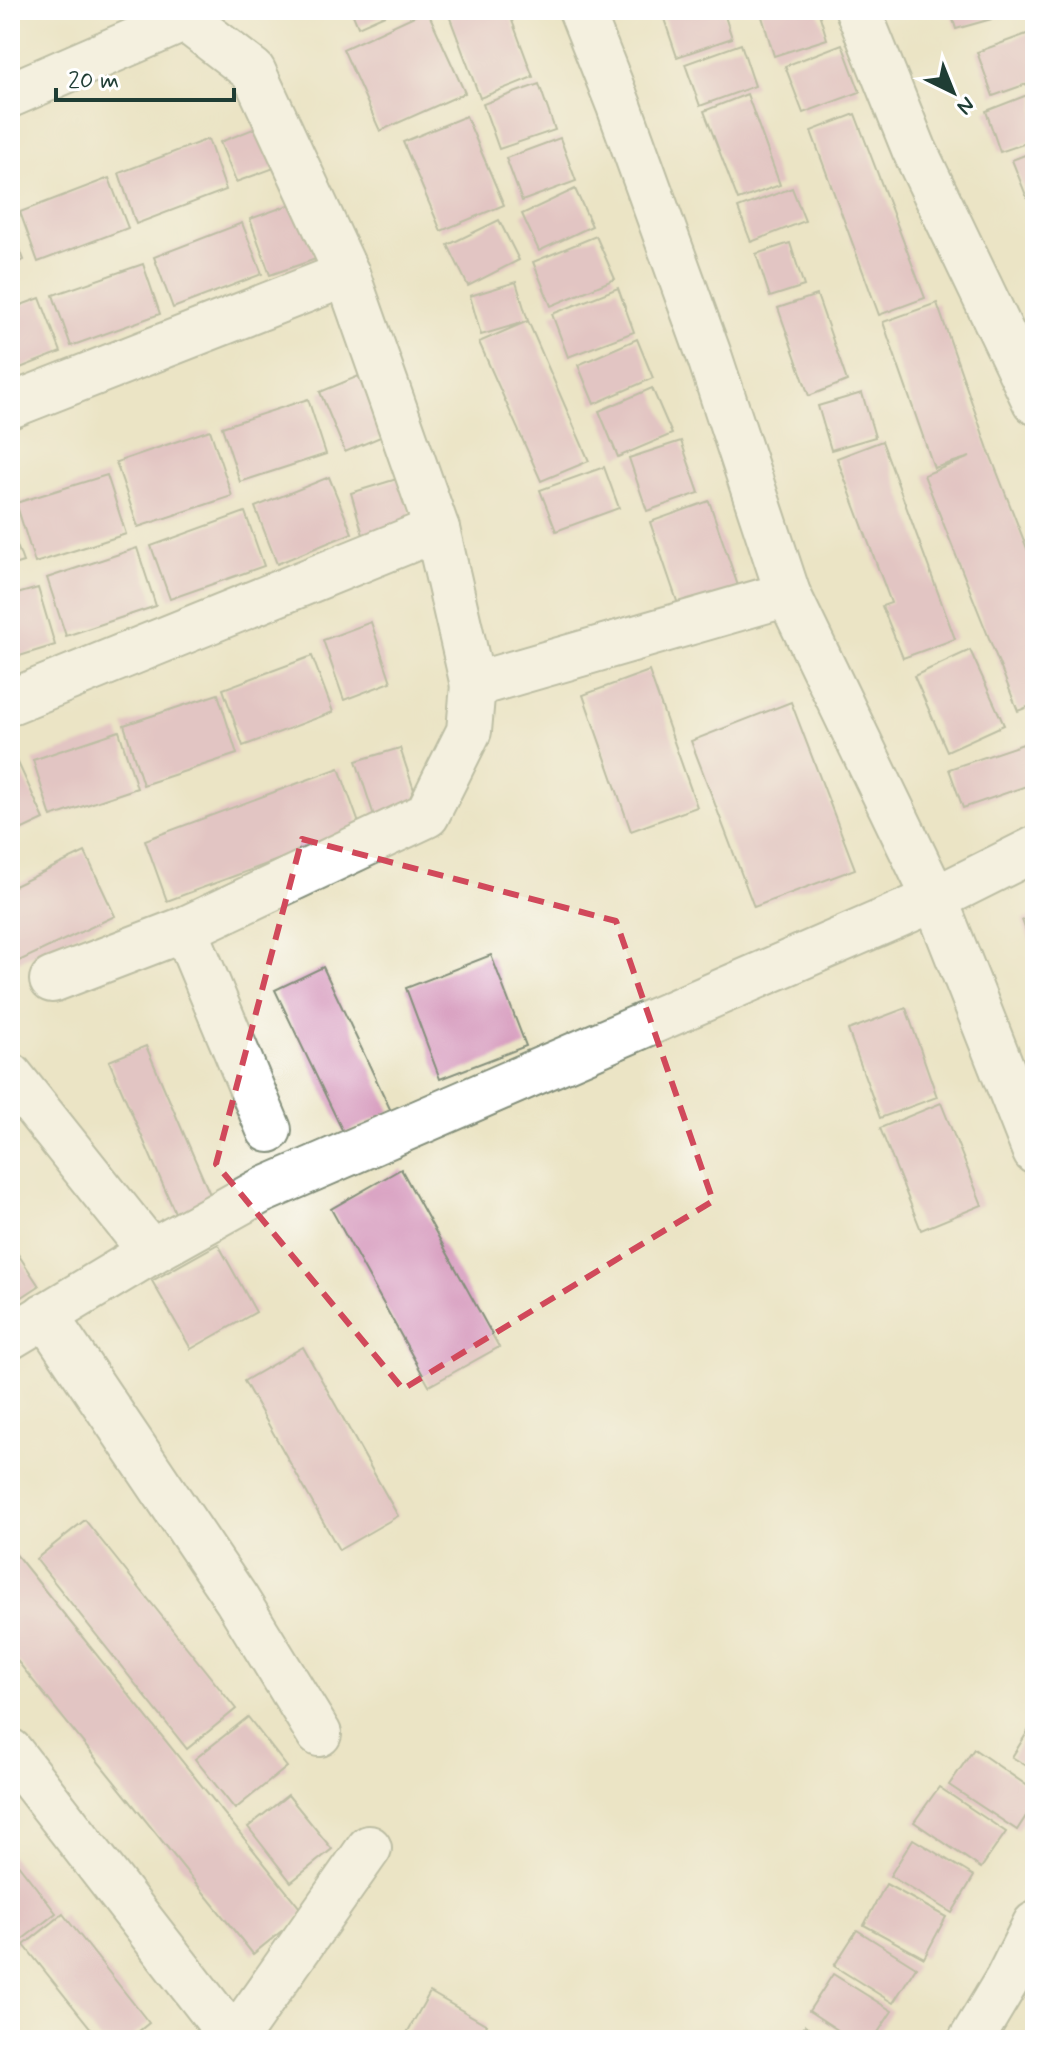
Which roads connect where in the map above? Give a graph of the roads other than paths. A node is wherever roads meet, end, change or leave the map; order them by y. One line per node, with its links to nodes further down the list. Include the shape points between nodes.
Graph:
1 (581, 10): 8 (street, via 710,358)
2 (858, 10): 5 (street, via 914,149)
3 (10, 95): 4 (street, via 185,19 253,71)
4 (347, 274): 6 (street); 7 (street)
5 (1035, 402)
6 (10, 406)
7 (437, 529): 9 (street); 10 (street)
8 (788, 594): 9 (street); 12 (street)
9 (473, 685): 13 (street, via 469,731 427,815)
10 (10, 702)
11 (1035, 849): 12 (street)
12 (935, 899): 17 (street); 18 (street, via 259,1192)
13 (185, 929): 14 (street); 16 (street)
14 (52, 980)
15 (10, 1075): 18 (street)
16 (269, 1130)
17 (1035, 1152)
18 (151, 1252): 19 (street)
19 (28, 1326): 20 (street, via 237,1600)
20 (319, 1734)
21 (10, 1751): 24 (street)
22 (369, 1848): 24 (street)
23 (1035, 1924): 25 (street)
24 (234, 2040)
25 (971, 2040)

